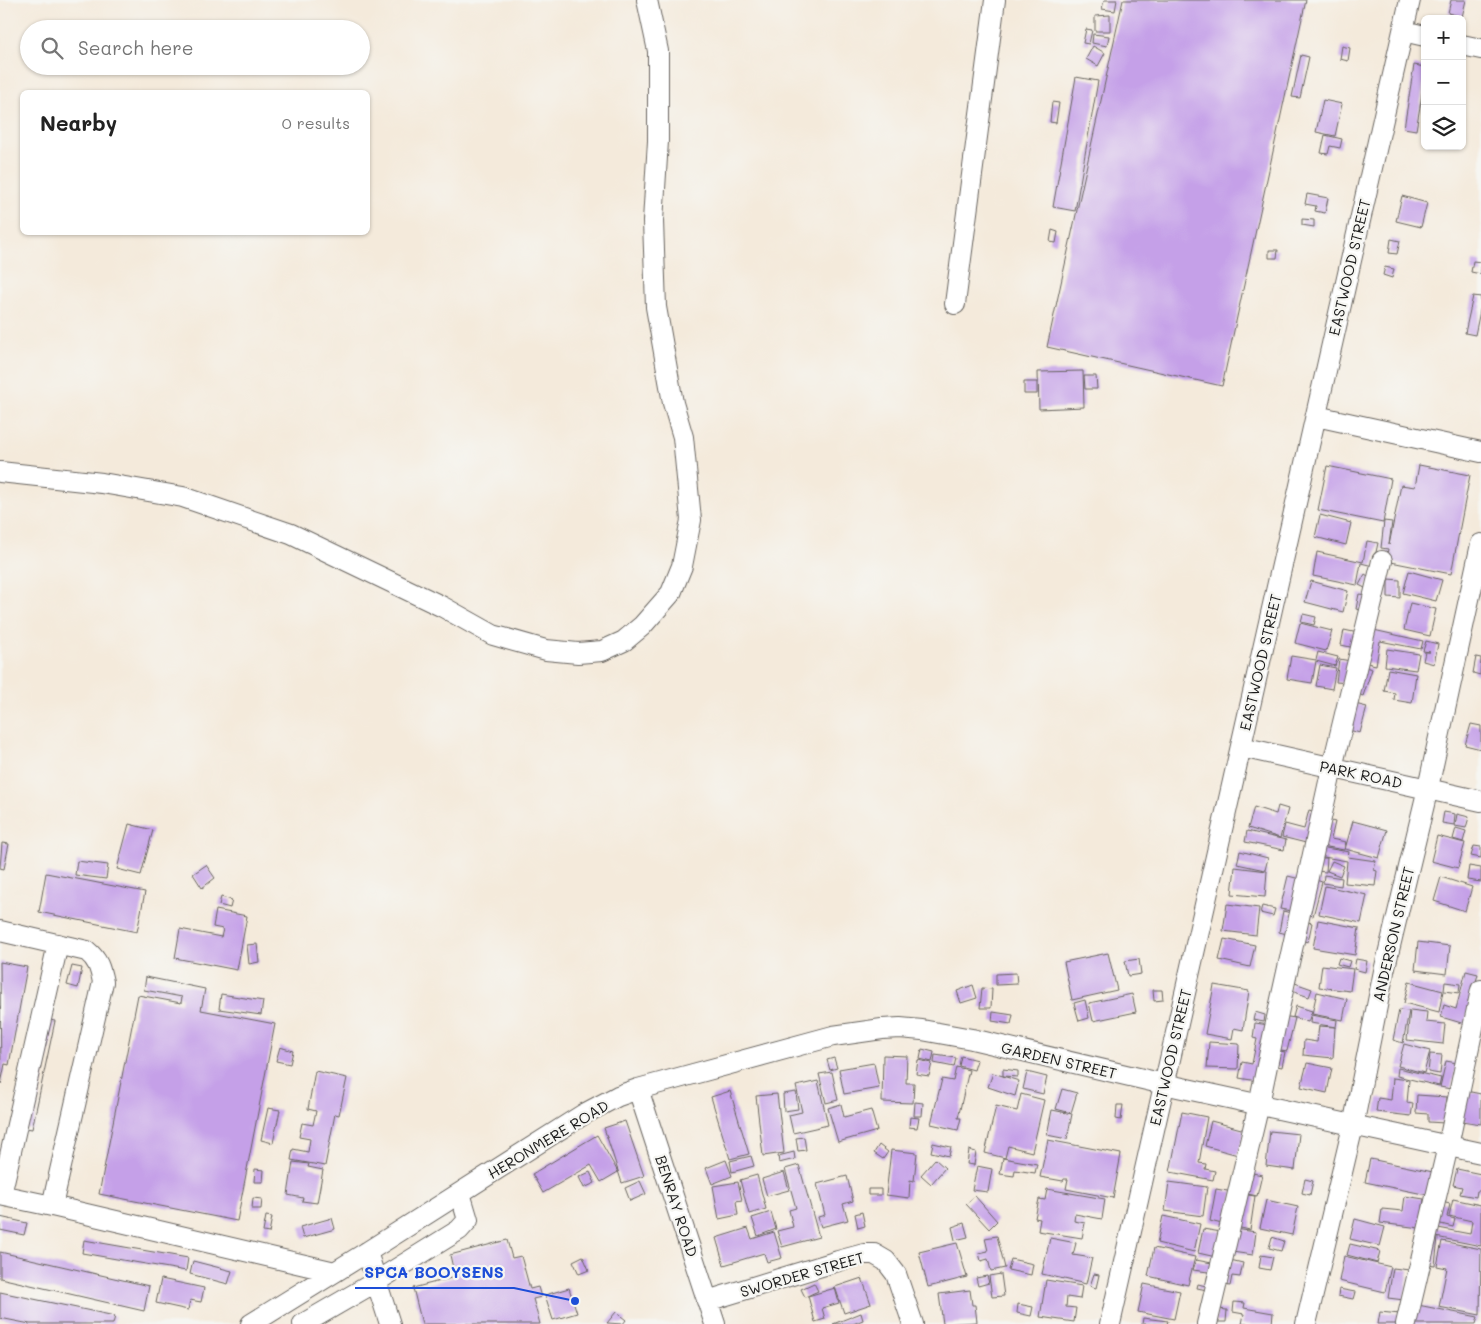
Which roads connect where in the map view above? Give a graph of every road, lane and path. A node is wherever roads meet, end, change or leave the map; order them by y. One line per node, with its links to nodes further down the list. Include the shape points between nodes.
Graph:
1 (647, 0): 11 (street, via 658,51 654,221 656,307 673,404 683,437 691,520 682,566 670,593 642,626 624,641 602,651 546,650 493,635 443,607 291,534 183,497 102,483)
2 (995, 0): 8 (street)
3 (1410, 0): 4 (street, EASTWOOD STREET)
4 (1403, 31): 5 (street); 9 (street, EASTWOOD STREET)
5 (1421, 35)
6 (1466, 46): 7 (street)
7 (1481, 50)
8 (955, 304)
9 (1316, 416): 10 (street); 14 (street, EASTWOOD STREET)
10 (1481, 452)
11 (0, 472)
12 (1481, 544): 16 (street, ANDERSON STREET)
13 (1382, 561): 15 (street)
14 (1241, 747): 15 (street, PARK ROAD); 21 (street, EASTWOOD STREET)
15 (1332, 768): 16 (street, PARK ROAD); 23 (street)
16 (1428, 788): 17 (street, PARK ROAD); 24 (street, ANDERSON STREET, via 1384,971)
17 (1481, 801)
18 (0, 930): 19 (street)
19 (58, 944): 28 (street); 29 (street, via 87,951 100,967 103,982)
20 (1481, 990): 25 (street)
21 (1164, 1084): 22 (street, GARDEN STREET, via 972,1040 900,1028 833,1036); 23 (street, GARDEN STREET); 39 (street, EASTWOOD STREET)
22 (638, 1089): 27 (street, HERONMERE ROAD, via 584,1114); 33 (street, BENRAY ROAD)
23 (1260, 1104): 24 (street, GARDEN STREET); 40 (street)
24 (1353, 1126): 25 (street, GARDEN STREET); 41 (street, ANDERSON STREET)
25 (1448, 1146): 26 (street, GARDEN STREET); 42 (street)
26 (1481, 1153)
27 (460, 1193): 30 (street, HERONMERE ROAD); 32 (street, via 468,1220 459,1230)
28 (0, 1195): 29 (street)
29 (52, 1206): 31 (street)
30 (367, 1252): 31 (street, HERONMERE ROAD); 32 (street)
31 (336, 1272): 34 (street, HERONMERE ROAD)
32 (376, 1281): 35 (street); 36 (street)
33 (708, 1301): 37 (street, BENRAY ROAD); 38 (street, SWORDER STREET, via 845,1259 874,1254 886,1261 896,1274)
34 (251, 1324)
35 (303, 1324)
36 (390, 1324)
37 (715, 1324)
38 (912, 1324)
39 (1110, 1324)
40 (1207, 1324)
41 (1306, 1324)
42 (1406, 1324)

